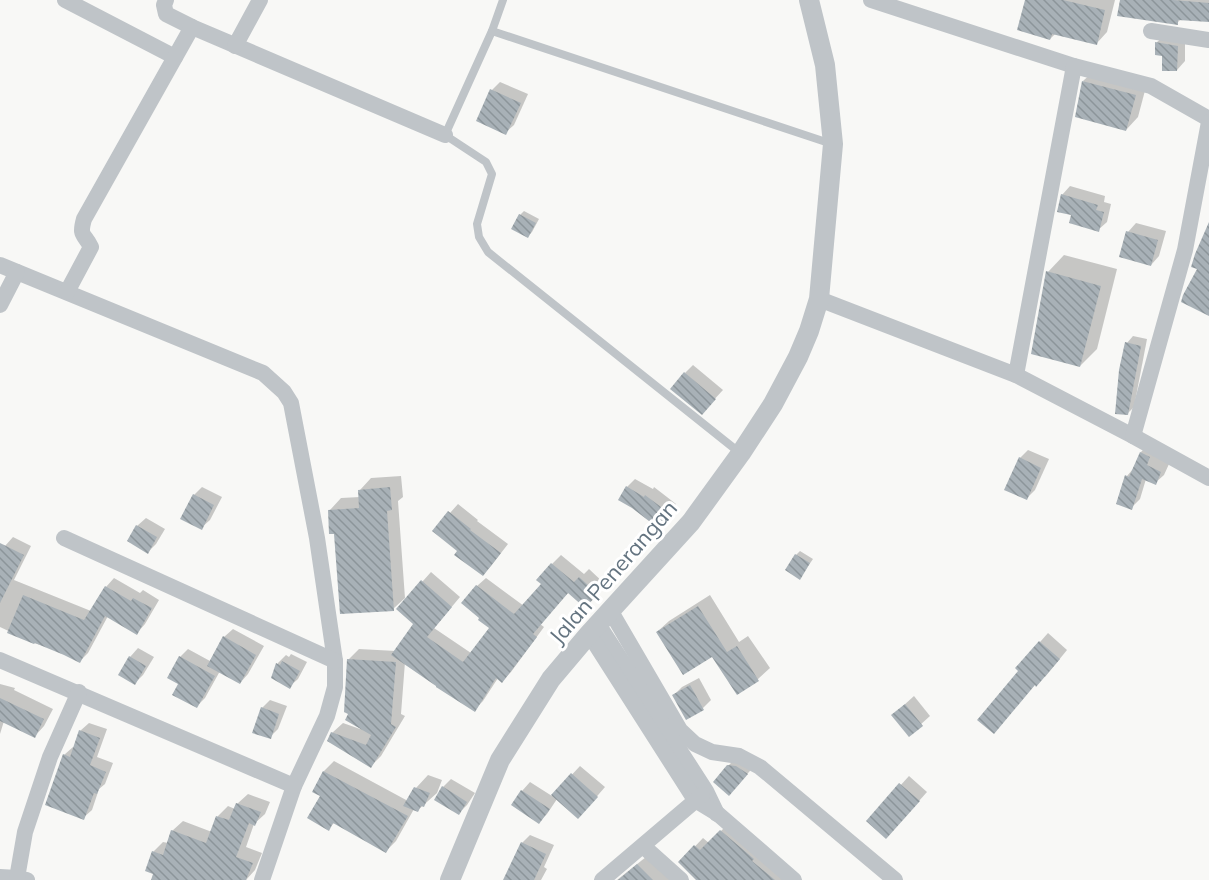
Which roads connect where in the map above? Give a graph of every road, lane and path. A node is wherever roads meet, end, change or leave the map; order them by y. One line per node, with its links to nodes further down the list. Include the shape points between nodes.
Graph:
1 (65, 0): 12 (street)
2 (166, 0): 7 (street, via 166,14)
3 (260, 0): 11 (street)
4 (503, 0): 8 (lane)
5 (809, 0): 16 (street, Jalan Penerangan, via 825,65)
6 (871, 0): 13 (street)
7 (192, 27): 11 (street); 12 (street)
8 (492, 31): 15 (lane); 16 (lane)
9 (1151, 31): 10 (street)
10 (1209, 40)
11 (235, 46): 15 (street)
12 (175, 57): 19 (street, via 84,219 82,235 91,247)
13 (1074, 66): 14 (street, via 1151,86); 22 (street)
14 (1209, 120): 23 (street, via 1185,250)
15 (445, 135): 24 (lane, via 486,162 492,174 477,224 479,237 489,252)
16 (833, 144): 20 (street, Jalan Penerangan)
17 (0, 265): 18 (street)
18 (17, 272): 19 (street); 21 (street)
19 (67, 292): 29 (street, via 263,373 284,392 291,404 313,516)
20 (819, 299): 22 (street); 24 (street, Jalan Penerangan, via 798,357)
21 (0, 305)
22 (1016, 375): 23 (street)
23 (1133, 436): 25 (street)
24 (741, 453): 27 (street, Jalan Penerangan, via 691,522)
25 (1209, 478)
26 (64, 538): 29 (street)
27 (599, 622): 32 (street, via 655,725); 37 (street, Jalan Penerangan, via 551,679 500,760); 41 (street, via 680,730 695,744 712,752 739,756 760,767)
28 (0, 660): 30 (street)
29 (335, 661): 31 (street, via 335,687 327,716)
30 (79, 692): 31 (street); 35 (street, via 50,756 25,832)
31 (294, 786): 36 (street)
32 (700, 796): 33 (street); 40 (street)
33 (643, 846): 38 (street); 39 (street)
34 (0, 878): 35 (street)
35 (22, 879)
36 (262, 880)
37 (450, 880)
38 (602, 880)
39 (681, 880)
40 (794, 880)
41 (895, 880)

